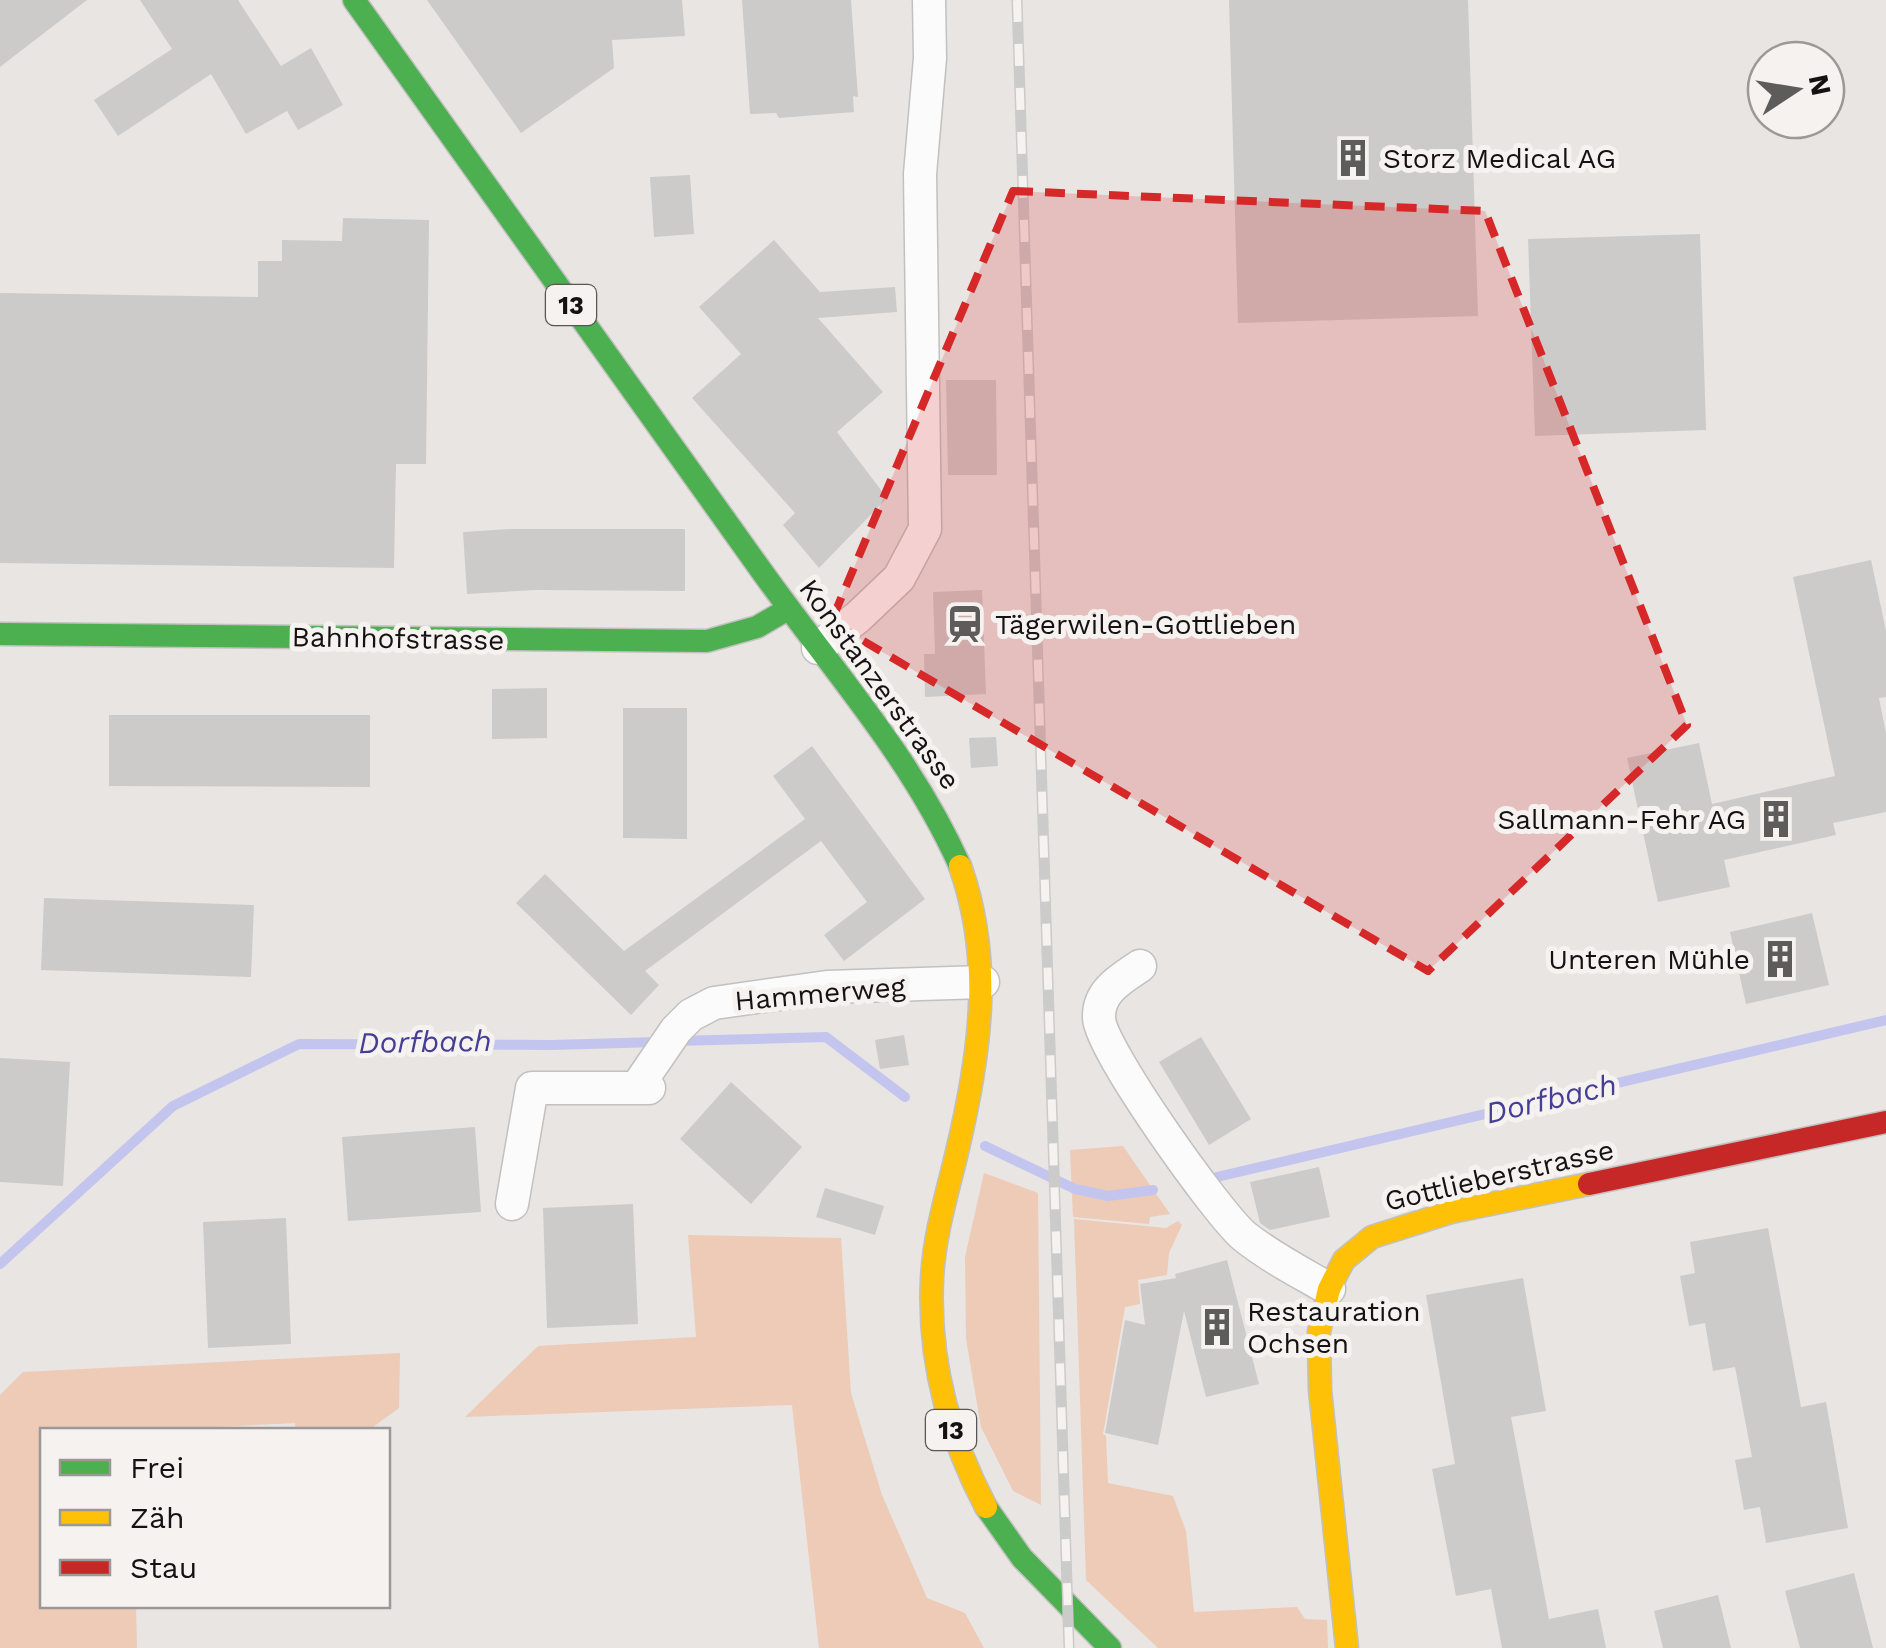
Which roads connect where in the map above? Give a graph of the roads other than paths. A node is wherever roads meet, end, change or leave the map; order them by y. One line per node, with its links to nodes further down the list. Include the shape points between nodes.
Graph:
1 (354, 0): 3 (main road, Konstanzerstrasse / 13)
2 (929, 0): 5 (street, via 920,174 925,529 899,578)
3 (788, 609): 4 (main road, Bahnhofstrasse, via 757,627 706,641); 5 (main road, Konstanzerstrasse / 13)
4 (0, 634)
5 (818, 648): 7 (main road, Konstanzerstrasse / 13, via 938,814 968,892)
6 (1140, 966): 10 (street, via 1108,988 1099,1018 1110,1052 1211,1200 1242,1234)
7 (983, 982): 9 (street, Hammerweg, via 827,987 714,1003 690,1015 655,1065 532,1088); 11 (main road, Konstanzerstrasse / 13, via 982,1030 937,1236 932,1348 942,1402 957,1451 1011,1543)
8 (1886, 1122): 10 (main road, Gottlieberstrasse, via 1404,1224 1372,1237 1344,1260)
9 (512, 1204)
10 (1329, 1288): 12 (main road, Gottlieberstrasse, via 1319,1332 1320,1390)
11 (1110, 1648)
12 (1347, 1648)

